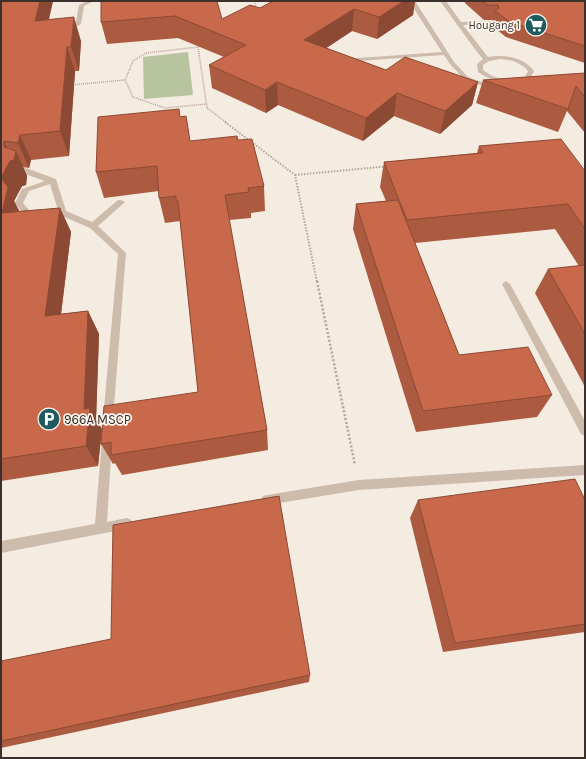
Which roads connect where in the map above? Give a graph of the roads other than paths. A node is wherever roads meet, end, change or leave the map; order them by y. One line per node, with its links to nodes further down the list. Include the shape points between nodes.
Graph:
1 (91, 1): 6 (lane, via 82,5 79,23)
2 (412, 1): 7 (lane)
3 (443, 1): 5 (lane)
4 (491, 22): 5 (lane)
5 (459, 24): 8 (lane)
6 (59, 35)
7 (446, 53): 9 (lane); 10 (lane, via 466,78)
8 (487, 59): 8 (lane, via 514,59 526,64 531,71 528,78 517,82 503,82 489,78 480,71 480,64)
9 (341, 61)
10 (499, 89)
11 (20, 169): 12 (lane)
12 (52, 181): 14 (lane); 14 (lane, via 26,190 19,203 27,213)
13 (121, 202): 16 (lane)
14 (63, 213): 15 (lane); 16 (lane)
15 (45, 223)
16 (93, 226): 22 (lane, via 122,253)
17 (506, 284): 18 (lane)
18 (585, 431)
19 (585, 470): 20 (lane, via 359,485)
20 (254, 502)
21 (140, 522): 22 (lane)
22 (101, 528): 23 (lane)
23 (1, 547)

